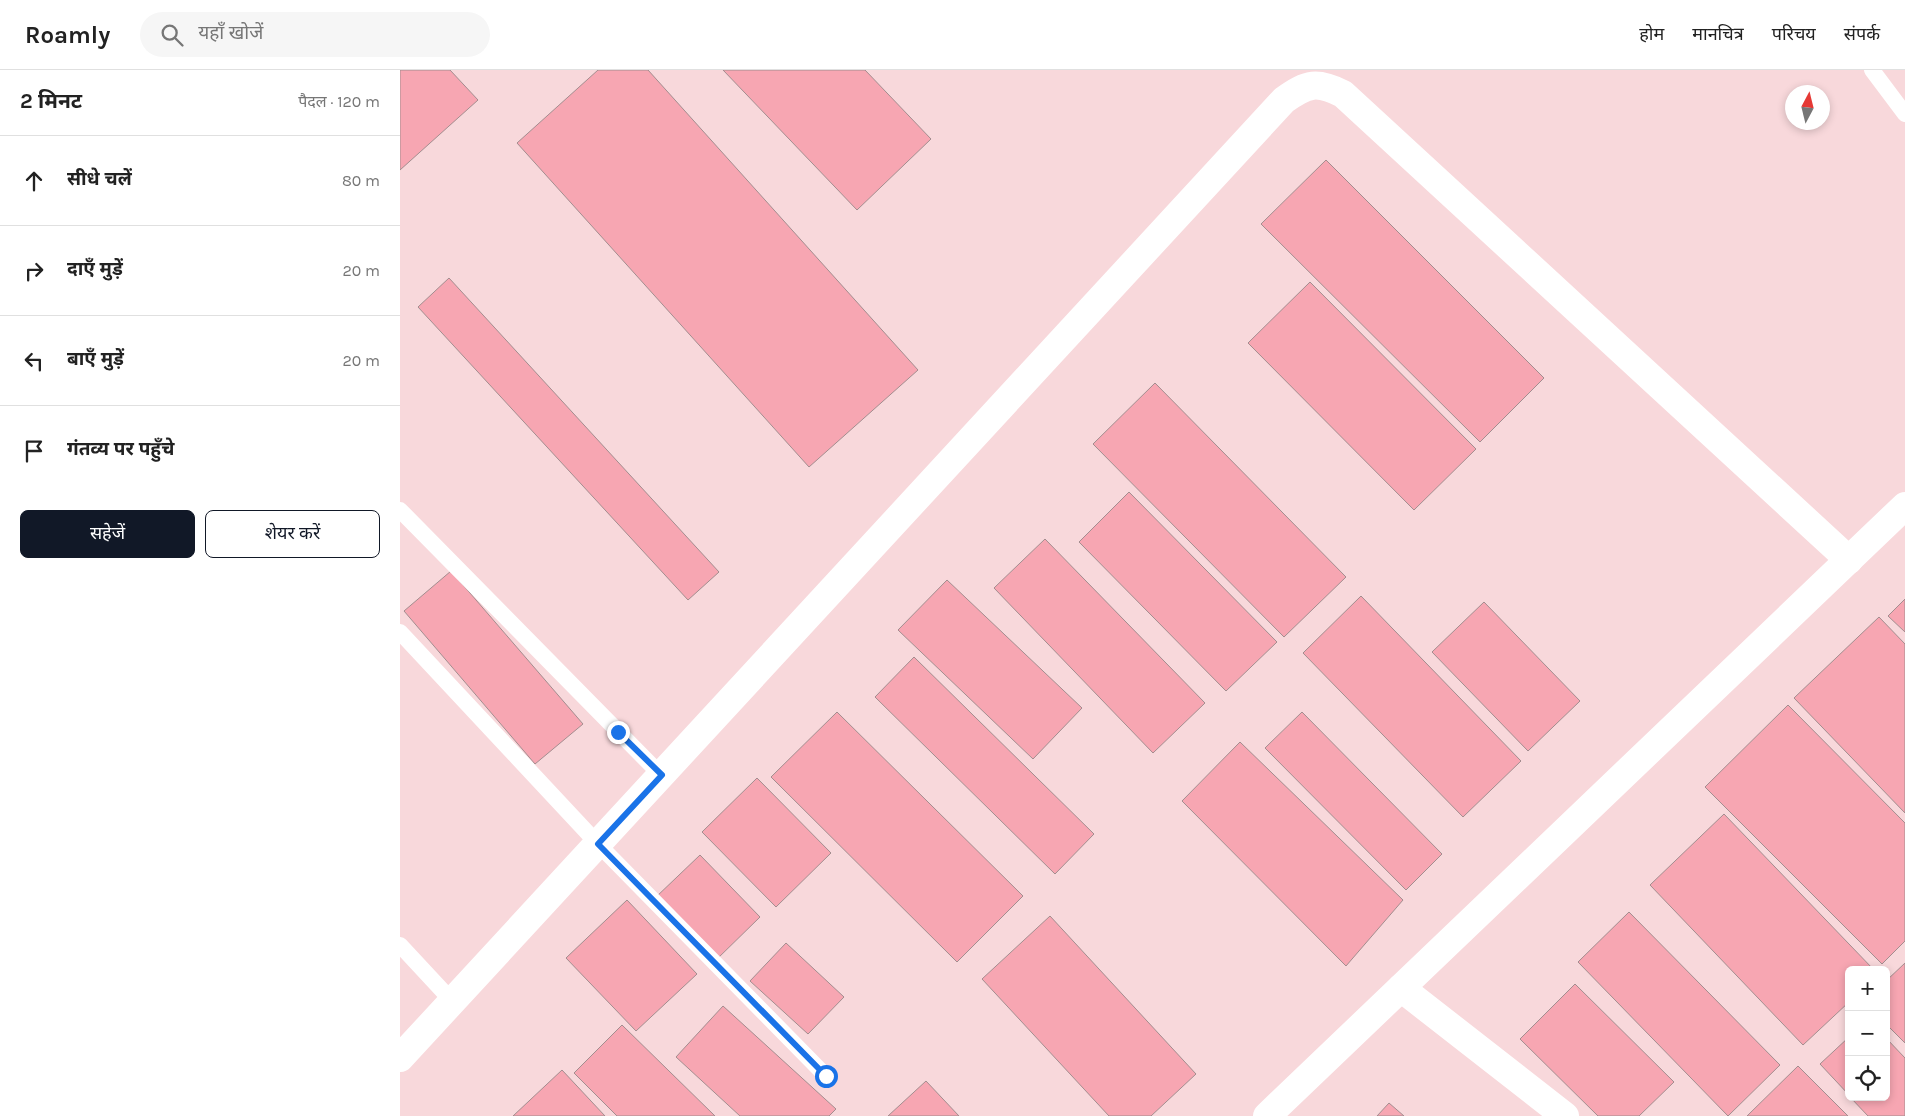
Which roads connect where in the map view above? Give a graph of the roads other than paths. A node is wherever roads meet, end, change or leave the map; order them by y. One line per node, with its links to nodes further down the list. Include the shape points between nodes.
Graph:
1 (1872, 70): 3 (lane)
2 (1305, 77): 6 (street, via 1343,94); 8 (street, via 1298,90 1278,107)
3 (1905, 114)
4 (1905, 506): 6 (street)
5 (400, 510): 8 (lane)
6 (1849, 560): 11 (street)
7 (400, 632): 9 (lane)
8 (662, 775): 9 (street)
9 (598, 844): 12 (street); 14 (lane)
10 (400, 946): 12 (lane)
11 (1401, 988): 15 (street); 16 (street)
12 (453, 1002): 13 (street)
13 (400, 1058)
14 (826, 1076)
15 (1267, 1116)
16 (1565, 1116)

